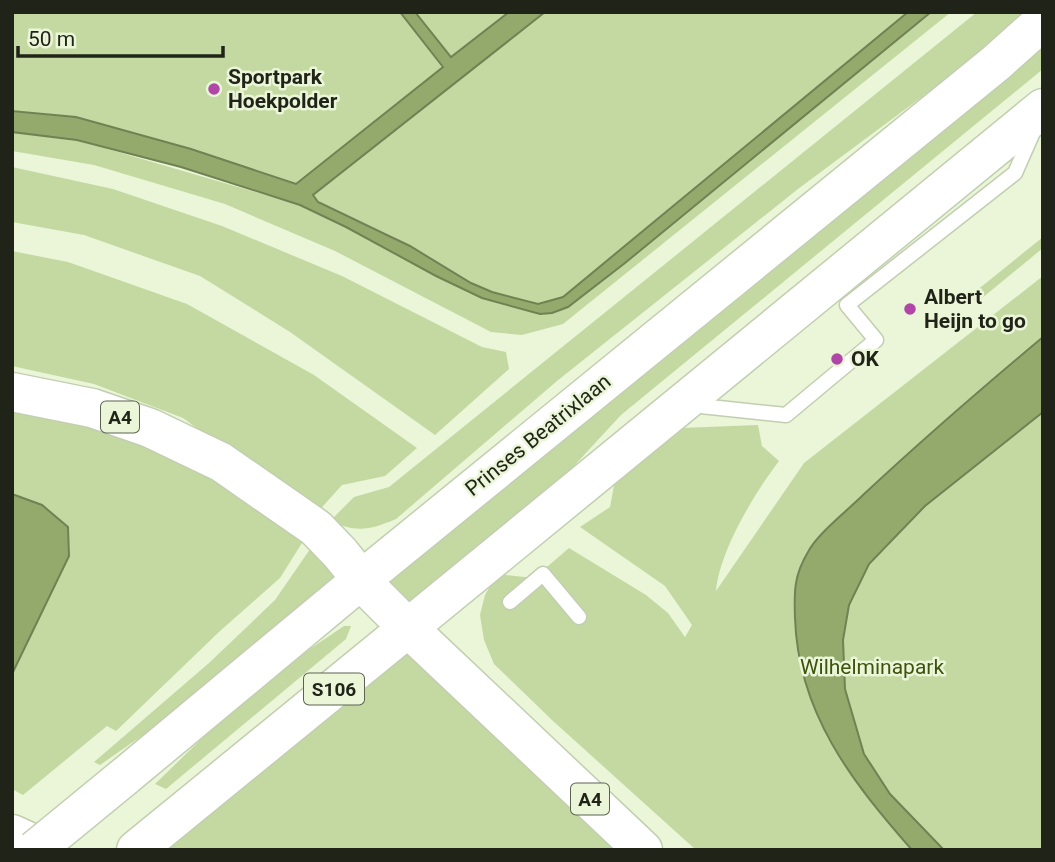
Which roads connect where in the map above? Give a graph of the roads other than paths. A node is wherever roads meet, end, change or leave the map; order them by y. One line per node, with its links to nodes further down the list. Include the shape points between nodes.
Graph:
1 (1043, 21): 5 (main road, Prinses Beatrixlaan)
2 (1043, 109): 4 (main road, S106); 4 (lane, via 1015,173 847,305 876,340 786,415)
3 (12, 392): 5 (main road, A4, via 92,408 150,428 221,462 316,528)
4 (683, 404): 8 (main road, S106)
5 (361, 580): 8 (main road, A4); 10 (main road, Prinses Beatrixlaan, bridge)
6 (510, 602): 7 (lane, via 543,574)
7 (579, 617)
8 (408, 628): 12 (main road, S106); 13 (main road, A4)
9 (12, 834): 11 (main road)
10 (35, 850)
11 (47, 850)
12 (136, 850)
13 (643, 850)

